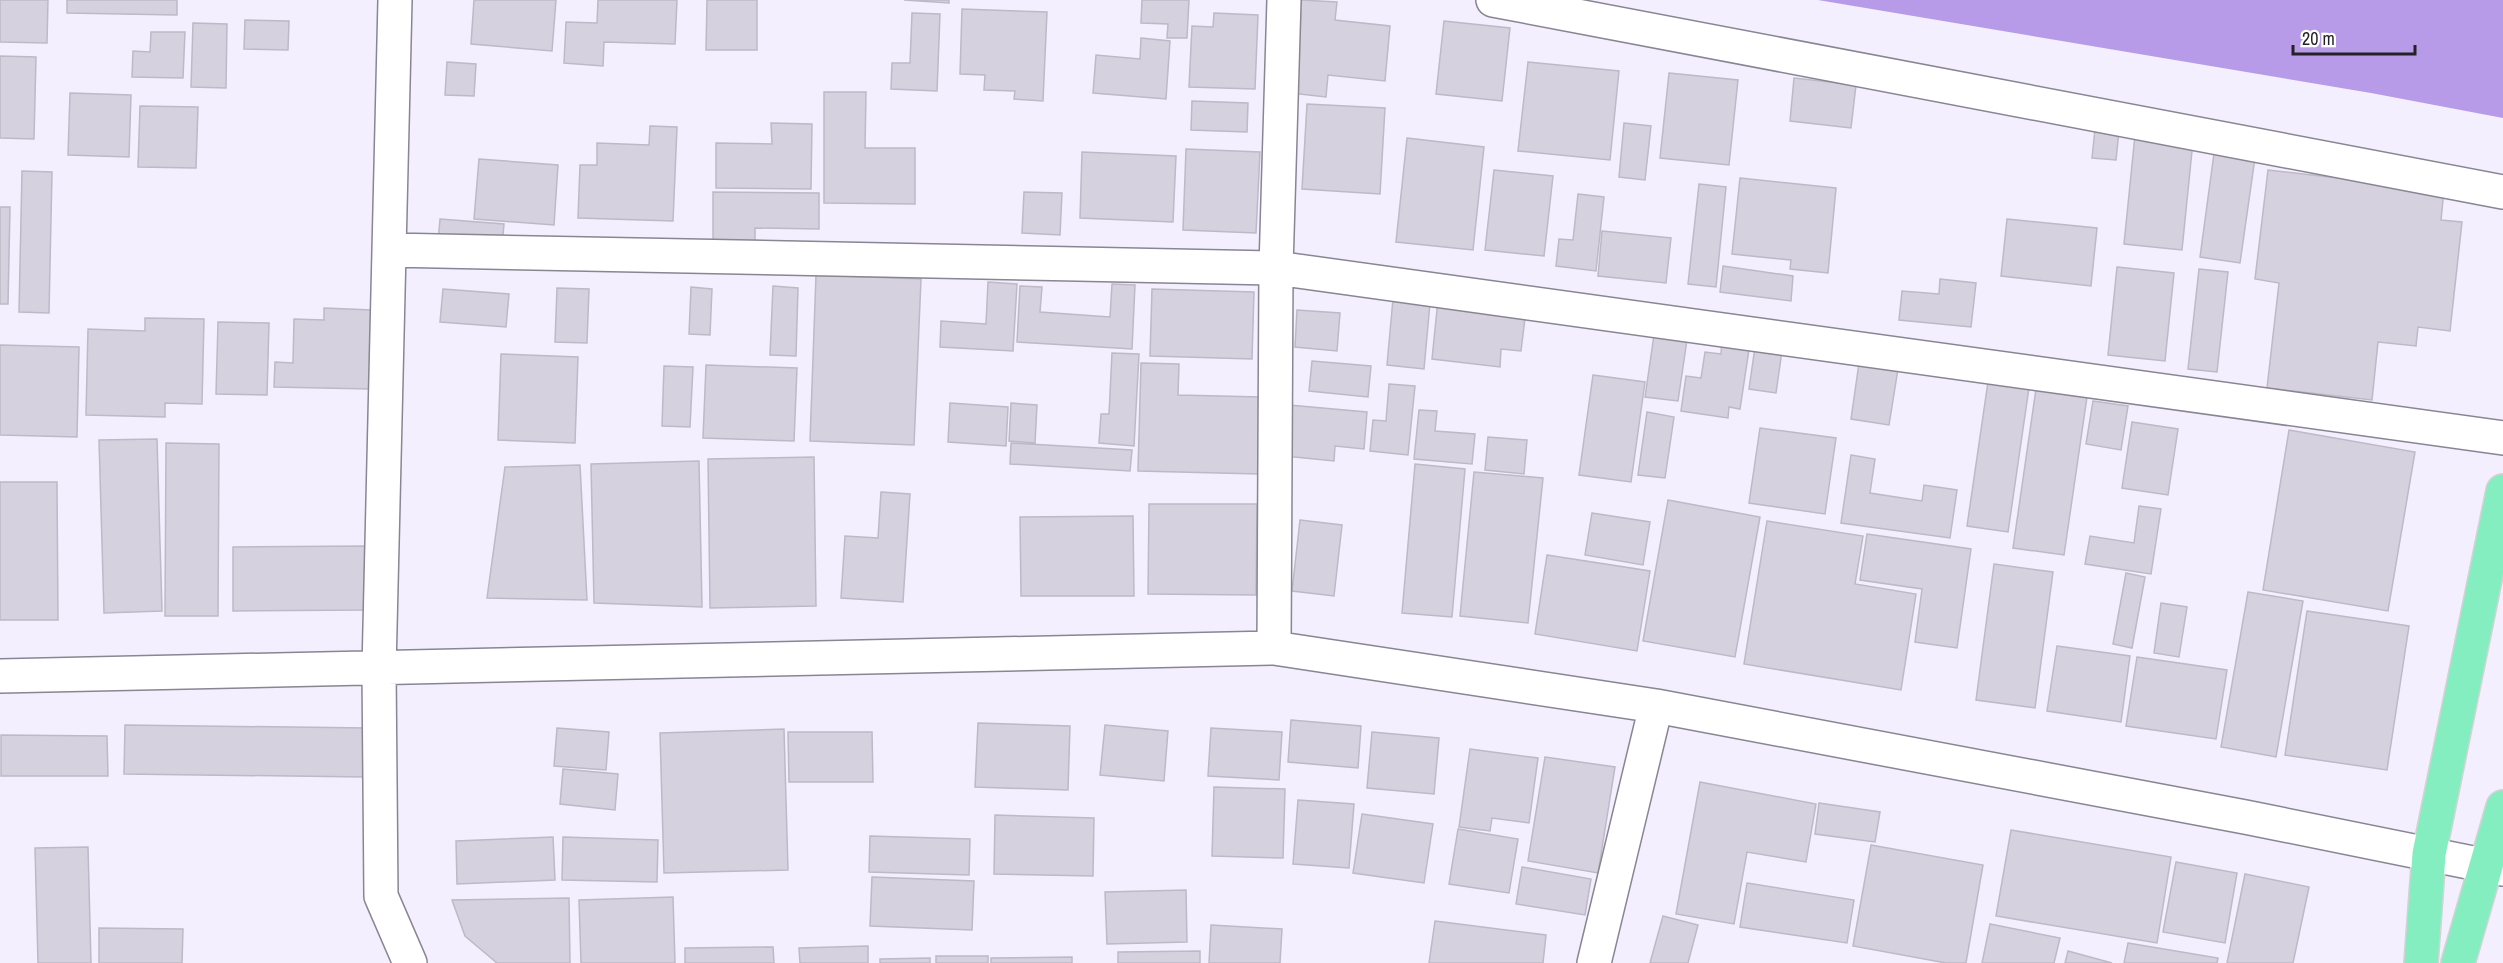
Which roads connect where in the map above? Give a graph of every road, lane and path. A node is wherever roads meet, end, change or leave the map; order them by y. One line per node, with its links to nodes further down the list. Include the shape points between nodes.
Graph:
1 (395, 0): 5 (street)
2 (1284, 0): 6 (street)
3 (1492, 0): 4 (street)
4 (2503, 192)
5 (390, 250): 6 (street); 10 (street)
6 (1276, 268): 7 (street); 9 (street)
7 (2503, 438)
8 (2503, 491): 14 (main road)
9 (1274, 648): 10 (street); 12 (street)
10 (379, 669): 11 (street); 16 (street, via 381,896)
11 (0, 676)
12 (1656, 706): 14 (street); 17 (street)
13 (2503, 807): 15 (main road)
14 (2429, 854): 15 (street); 18 (main road)
15 (2494, 867): 19 (main road)
16 (410, 963)
17 (1594, 963)
18 (2421, 963)
19 (2458, 963)

